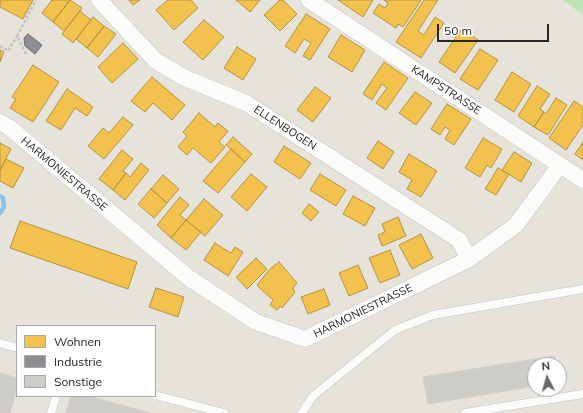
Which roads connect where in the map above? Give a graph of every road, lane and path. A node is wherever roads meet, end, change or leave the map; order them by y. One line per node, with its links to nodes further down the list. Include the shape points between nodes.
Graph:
1 (36, 0): 4 (path)
2 (99, 0): 10 (street, ELLENBOGEN, via 156,61 185,78 246,103 459,240)
3 (309, 0): 8 (street, KAMPSTRASSE)
4 (17, 36): 5 (path, via 8,51); 6 (path)
5 (0, 46)
6 (26, 54)
7 (0, 122): 10 (street, HARMONIESTRASSE, via 189,278 256,322 305,339)
8 (560, 165): 9 (street, KAMPSTRASSE); 10 (street, HARMONIESTRASSE, via 516,226)
9 (583, 180)
10 (469, 259)
11 (583, 289): 19 (lane, via 433,315 395,330 313,396)
12 (0, 343): 13 (lane)
13 (16, 348)
14 (583, 394): 20 (lane)
15 (156, 395): 18 (lane)
16 (56, 397): 17 (lane)
17 (51, 413)
18 (224, 413)
19 (302, 413)
20 (465, 413)

